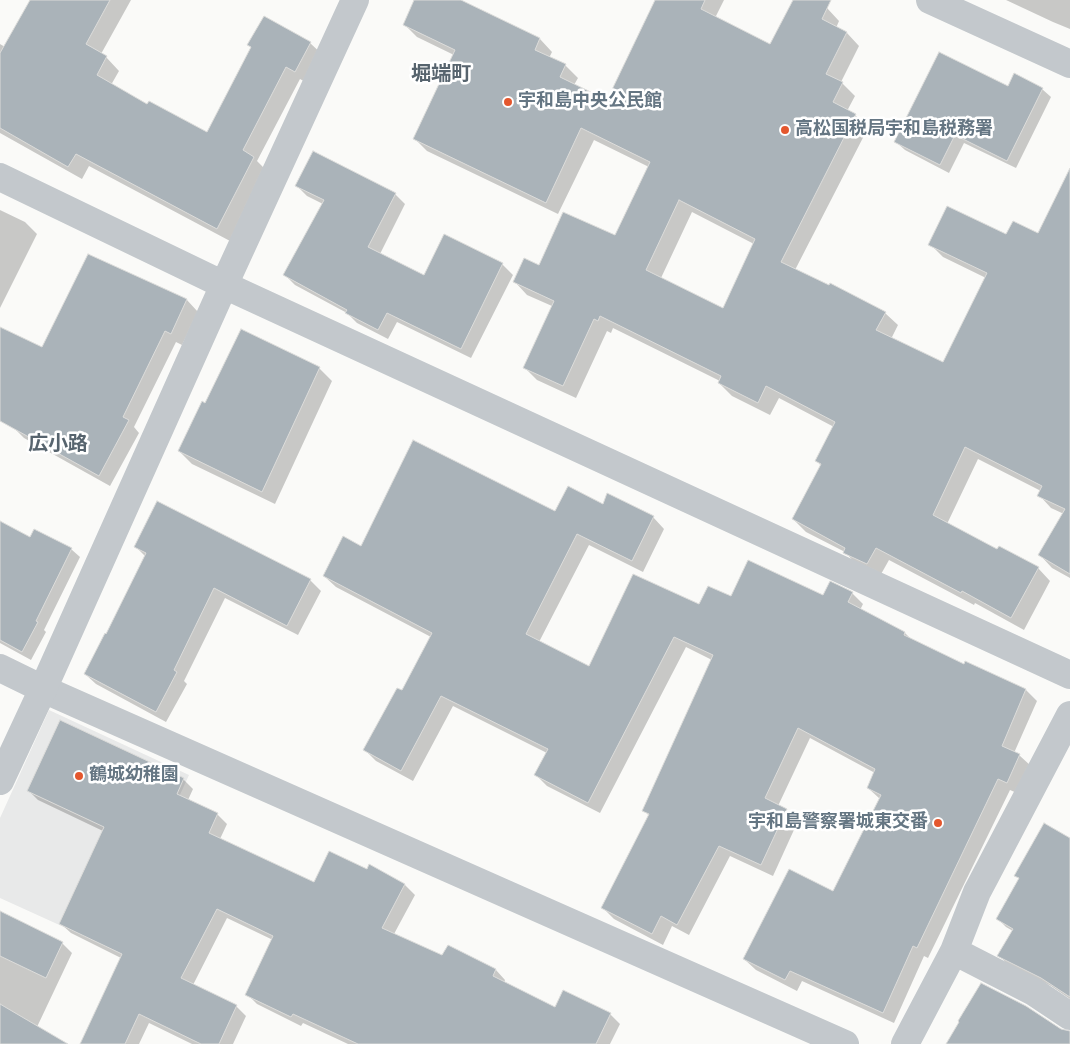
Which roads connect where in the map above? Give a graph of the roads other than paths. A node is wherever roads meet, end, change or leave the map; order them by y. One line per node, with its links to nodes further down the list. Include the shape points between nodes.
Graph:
1 (355, 0): 5 (street)
2 (930, 0): 3 (street)
3 (1070, 64)
4 (0, 178): 5 (street)
5 (224, 285): 7 (street); 8 (street)
6 (0, 668): 8 (street)
7 (1070, 675)
8 (43, 689): 10 (street); 13 (street)
9 (1070, 715): 11 (street, via 977,892)
10 (0, 781)
11 (954, 951): 12 (street, via 1034,992); 14 (street)
12 (1070, 1016)
13 (846, 1044)
14 (905, 1044)

